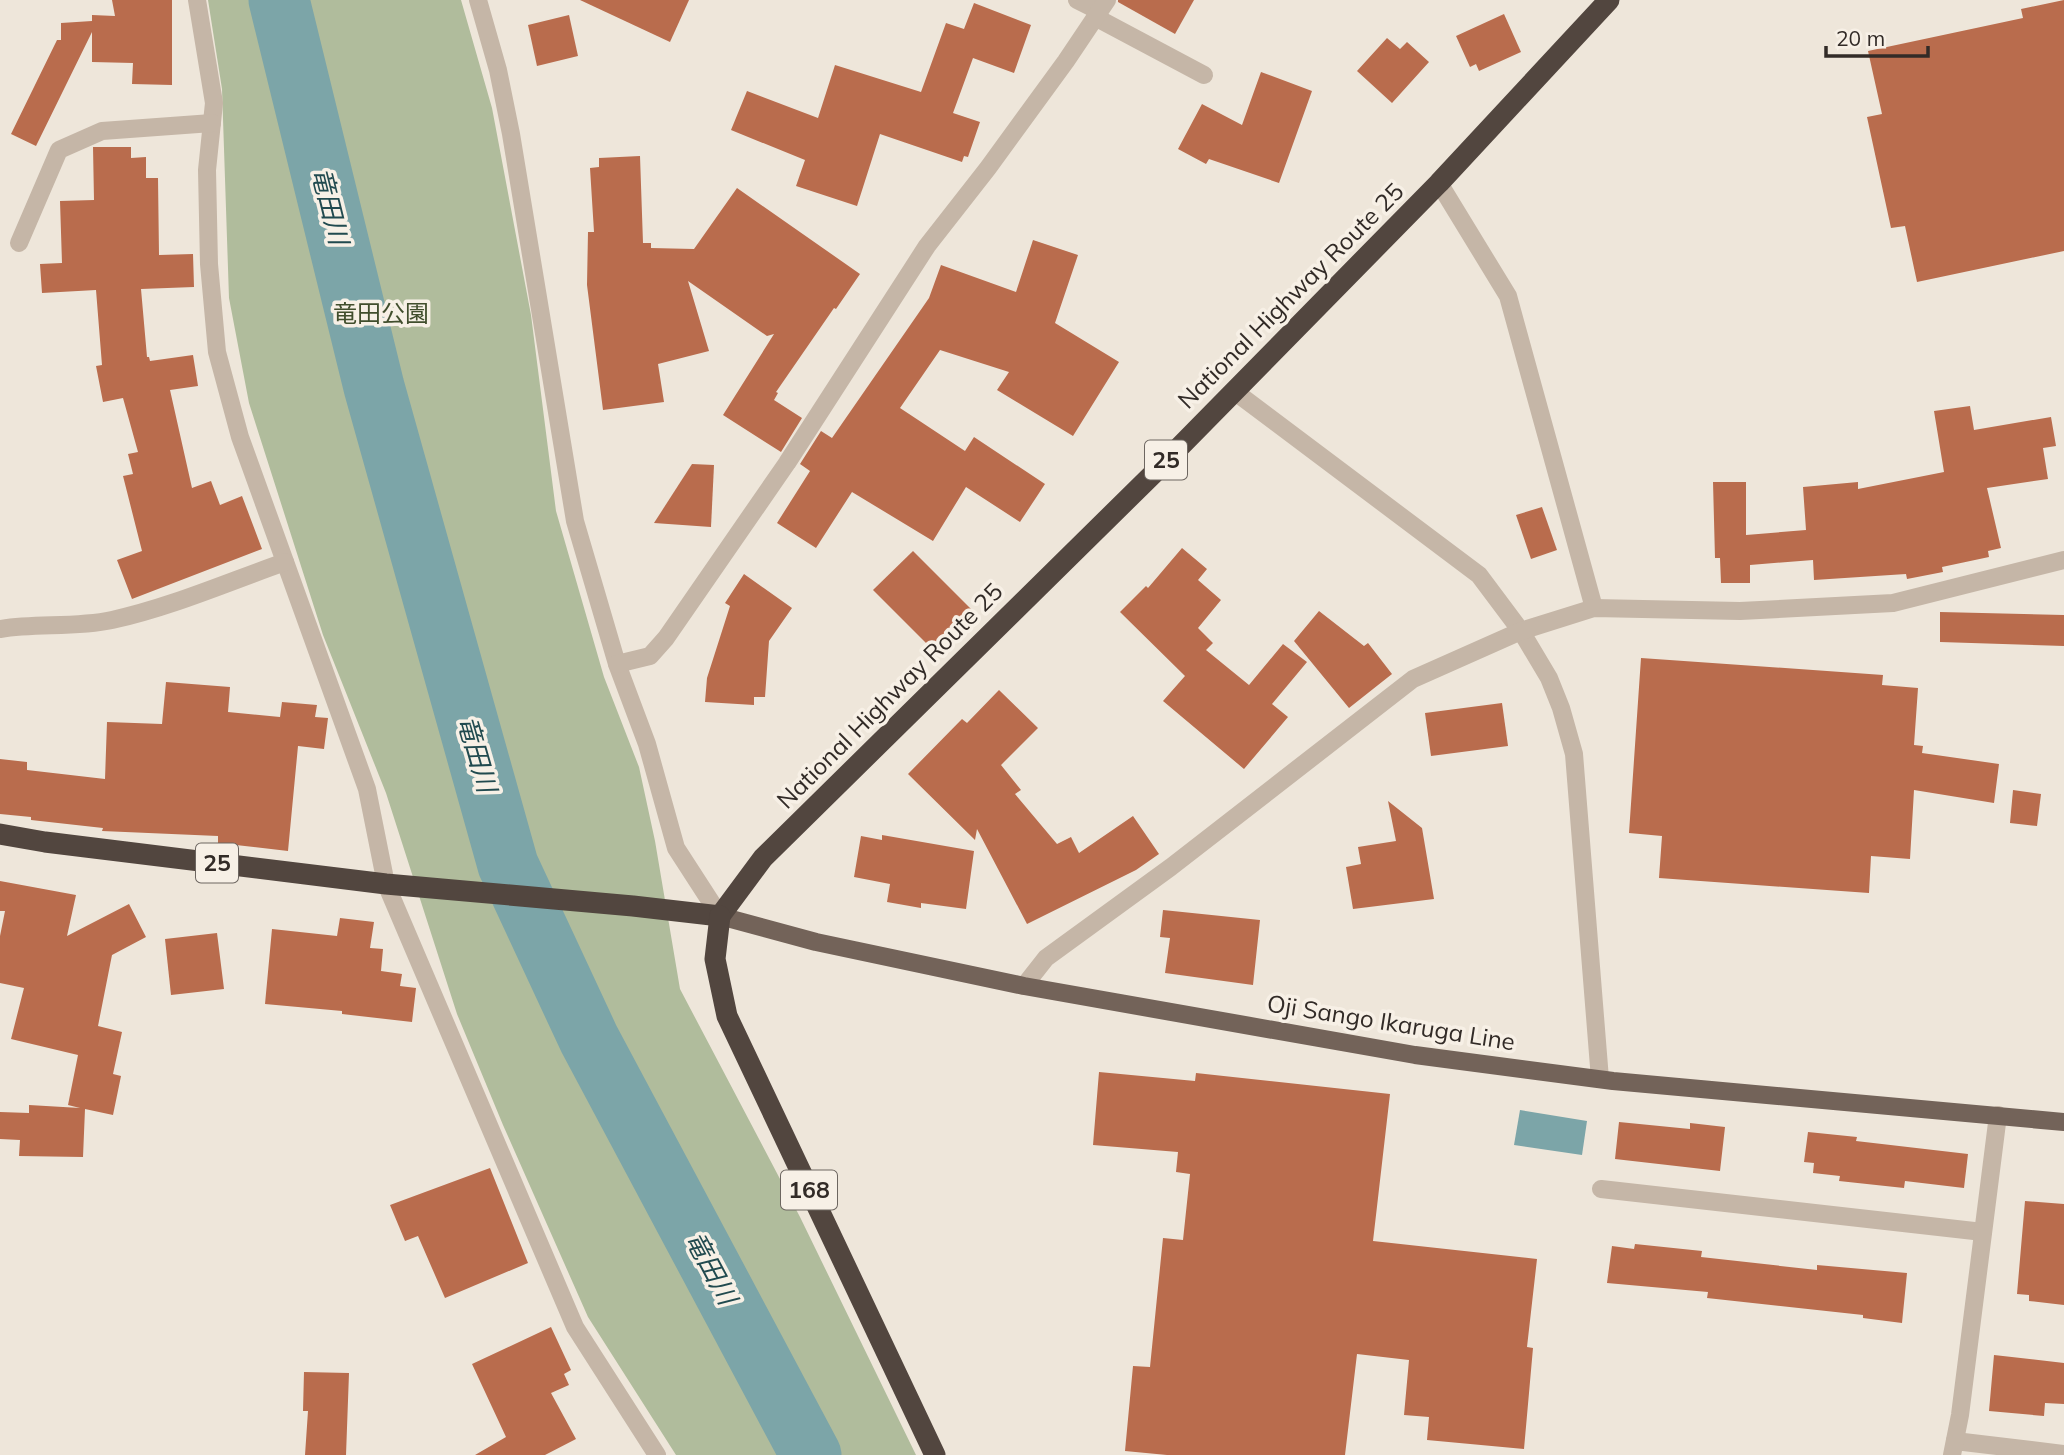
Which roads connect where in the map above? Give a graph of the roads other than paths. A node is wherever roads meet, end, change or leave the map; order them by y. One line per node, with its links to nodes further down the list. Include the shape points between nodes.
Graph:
1 (197, 0): 7 (street, via 214,103)
2 (478, 0): 16 (street, via 511,134 575,520)
3 (1077, 0): 5 (street)
4 (1609, 0): 8 (highway, National Highway Route 25 / 25)
5 (1100, 9): 6 (street); 16 (street, via 927,246 787,463 666,638 650,656)
6 (1204, 75)
7 (212, 123): 9 (street, via 102,131 59,150); 12 (street, via 207,170 208,250 217,352 240,437)
8 (1439, 183): 10 (highway, National Highway Route 25 / 25); 13 (street, via 1508,296)
9 (19, 243)
10 (1234, 391): 15 (street, via 1479,575); 19 (highway, National Highway Route 25 / 25, via 764,858)
11 (2064, 560): 13 (street, via 1893,603 1740,611)
12 (285, 562): 14 (street, via 110,621); 18 (street, via 367,789)
13 (1594, 608): 15 (street)
14 (0, 629)
15 (1521, 631): 20 (street, via 1413,678 1046,958); 21 (street, via 1549,678 1574,754)
16 (617, 664): 19 (street, via 647,744 676,848)
17 (0, 834): 18 (highway, 25)
18 (386, 884): 19 (highway, 25); 28 (street, via 575,1327)
19 (720, 916): 20 (main road, Oji Sango Ikaruga Line, via 816,942); 29 (highway, 168, via 715,959 727,1016)
20 (1024, 986): 21 (main road, Oji Sango Ikaruga Line, via 1415,1055)
21 (1600, 1079): 22 (main road, Oji Sango Ikaruga Line)
22 (1998, 1115): 23 (main road, Oji Sango Ikaruga Line); 25 (street)
23 (2064, 1122)
24 (1601, 1189): 25 (street)
25 (1983, 1232): 26 (street)
26 (1954, 1448): 27 (street)
27 (2064, 1454)
28 (657, 1455)
29 (935, 1455)

